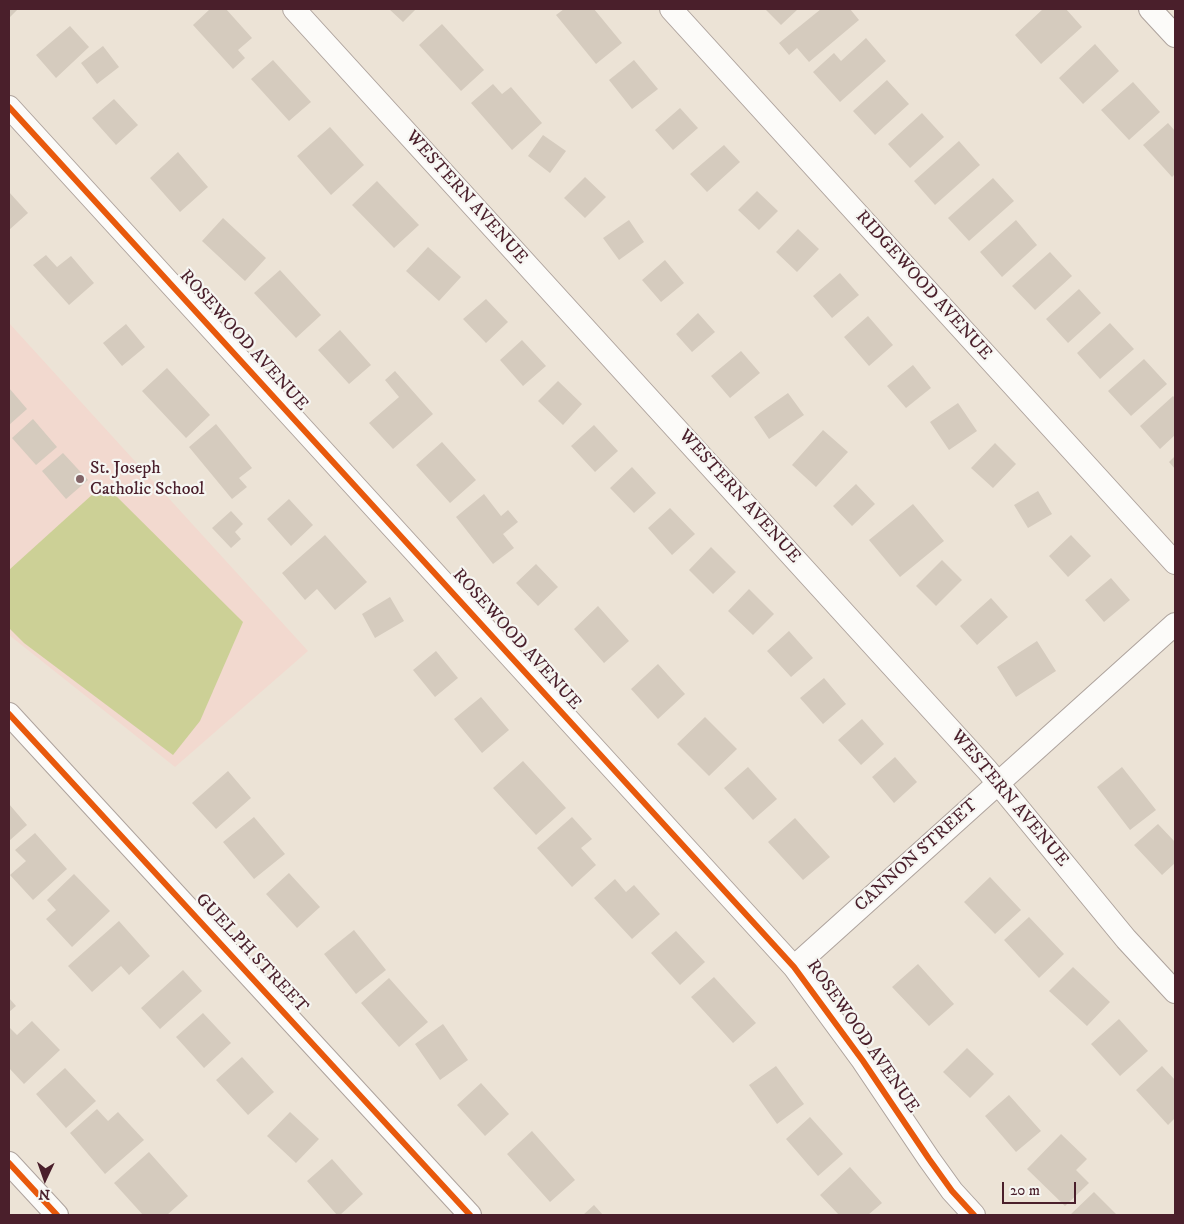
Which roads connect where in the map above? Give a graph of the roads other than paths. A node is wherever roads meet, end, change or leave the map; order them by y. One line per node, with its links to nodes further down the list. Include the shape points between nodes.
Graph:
1 (294, 9): 9 (street, WESTERN AVENUE)
2 (671, 9): 6 (street, RIDGEWOOD AVENUE)
3 (1150, 9): 4 (street)
4 (1175, 36)
5 (9, 107): 10 (street, ROSEWOOD AVENUE)
6 (1175, 563)
7 (1175, 624): 9 (street, CANNON STREET)
8 (9, 714): 14 (street, GUELPH STREET)
9 (999, 783): 10 (street, CANNON STREET); 11 (street, WESTERN AVENUE, via 1126,939)
10 (794, 967): 15 (street, ROSEWOOD AVENUE, via 952,1191)
11 (1175, 992)
12 (9, 1163): 13 (street)
13 (57, 1215)
14 (470, 1215)
15 (974, 1215)

